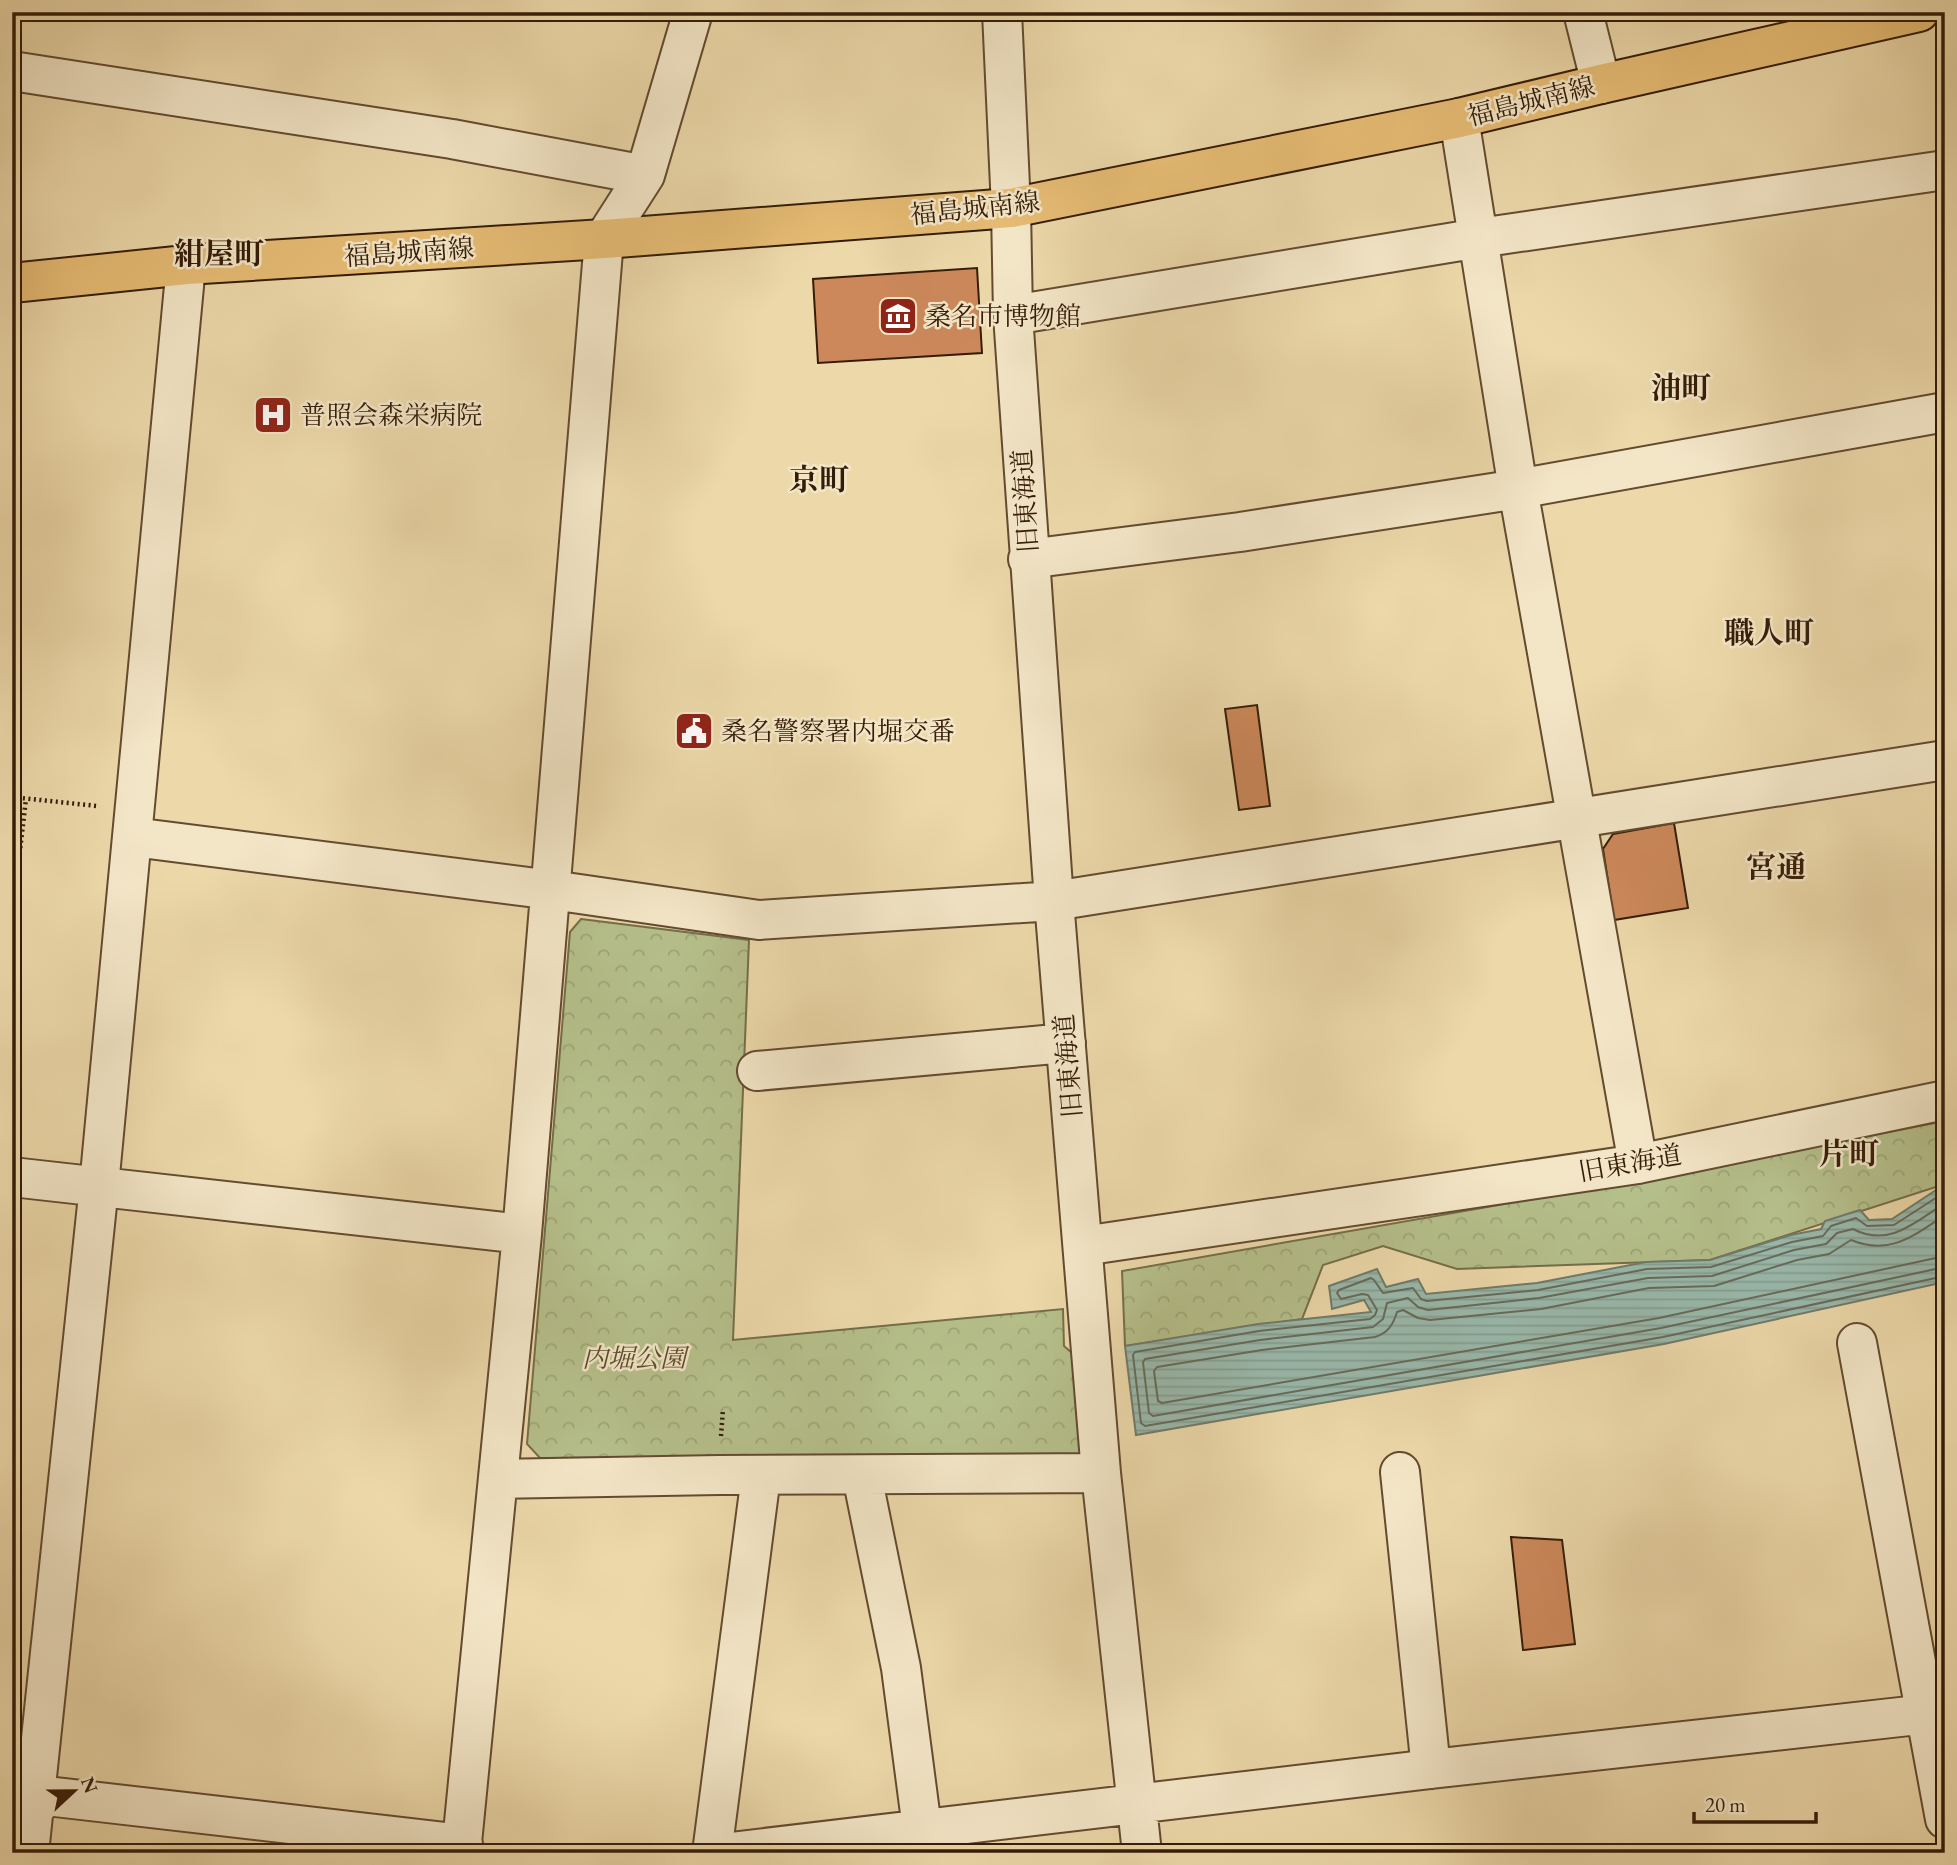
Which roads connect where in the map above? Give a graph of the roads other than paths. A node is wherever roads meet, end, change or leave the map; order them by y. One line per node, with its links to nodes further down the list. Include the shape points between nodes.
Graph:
1 (692, 12): 9 (street)
2 (1002, 12): 10 (street, 旧東海道)
3 (1583, 12): 6 (street)
4 (1919, 12): 6 (main road, 福島城南線)
5 (12, 71): 9 (street, via 452,139)
6 (1601, 84): 7 (main road, 福島城南線)
7 (1460, 118): 10 (main road, 福島城南線); 11 (street)
8 (1945, 170): 11 (street)
9 (645, 175): 12 (street)
10 (1011, 208): 12 (main road, 福島城南線); 15 (street, 旧東海道)
11 (1479, 238): 15 (street); 17 (street)
12 (604, 240): 13 (main road, 福島城南線); 22 (street)
13 (186, 265): 14 (main road, 福島城南線); 21 (street)
14 (12, 283)
15 (1013, 315): 18 (street, 旧東海道)
16 (1945, 412): 17 (street)
17 (1518, 489): 18 (street); 20 (street)
18 (1028, 559): 23 (street, 旧東海道)
19 (1945, 760): 20 (street)
20 (1577, 818): 23 (street); 27 (street)
21 (134, 823): 22 (street); 29 (street)
22 (552, 890): 23 (street, via 759,920); 30 (street)
23 (1054, 901): 24 (street, 旧東海道)
24 (1066, 1043): 25 (street); 31 (street, 旧東海道)
25 (757, 1071)
26 (1945, 1100): 27 (street, 旧東海道)
27 (1638, 1164): 31 (street, 旧東海道)
28 (12, 1177): 29 (street)
29 (99, 1186): 30 (street); 40 (street)
30 (522, 1234): 37 (street)
31 (1083, 1247): 34 (street)
32 (1857, 1343): 38 (street)
33 (1400, 1472): 39 (street)
34 (1101, 1473): 36 (street); 41 (street)
35 (761, 1476): 36 (street); 37 (street); 46 (street)
36 (862, 1476): 43 (street, via 901,1668)
37 (498, 1479): 44 (street)
38 (1927, 1714): 39 (street); 42 (street)
39 (1431, 1769): 41 (street)
40 (24, 1793): 44 (street); 45 (street)
41 (1137, 1803): 43 (street); 48 (street)
42 (1945, 1819)
43 (922, 1828): 47 (street)
44 (469, 1850)
45 (29, 1853)
46 (712, 1853)
47 (722, 1853)
48 (1142, 1853)

